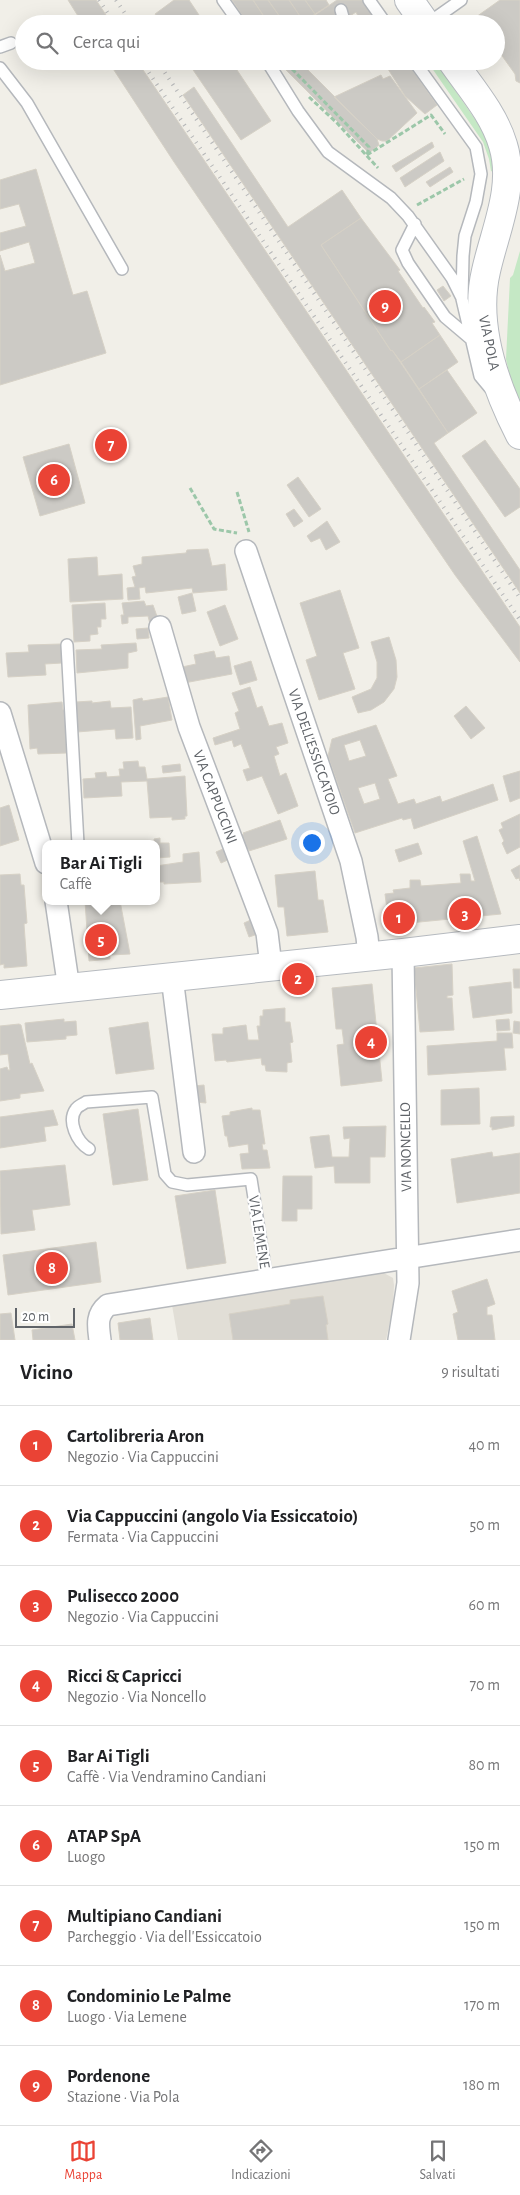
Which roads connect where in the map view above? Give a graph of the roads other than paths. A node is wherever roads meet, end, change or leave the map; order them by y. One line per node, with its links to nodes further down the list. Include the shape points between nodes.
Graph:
1 (223, 0): 6 (lane)
2 (369, 0): 8 (lane)
3 (409, 0): 9 (main road)
4 (461, 0): 10 (lane)
5 (341, 10): 7 (lane)
6 (234, 15)
7 (342, 15)
8 (380, 15)
9 (420, 15)
10 (439, 15)
11 (0, 68): 17 (lane, via 27,103)
12 (273, 70): 16 (lane, via 328,152 391,198)
13 (420, 70): 18 (lane, via 476,147 481,174 465,236)
14 (458, 70): 15 (main road, VIA POLA, via 495,125 504,146)
15 (513, 189): 20 (main road, VIA POLA, via 485,272 482,309 488,350)
16 (415, 224): 18 (lane, via 452,278); 19 (lane, via 402,250 408,263 445,317)
17 (122, 269)
18 (462, 299): 19 (lane)
19 (472, 339): 20 (lane, via 480,376)
20 (506, 408): 21 (main road, VIA POLA)
21 (520, 435)
22 (246, 550): 31 (street, VIA DELL'ESSICCATOIO, via 350,862)
23 (160, 626): 32 (street, VIA CAPPUCCINI, via 188,727 267,933)
24 (67, 644): 26 (lane)
25 (0, 713): 27 (street)
26 (78, 840)
27 (42, 849)
28 (57, 905): 34 (street)
29 (513, 940): 30 (main road)
30 (403, 953): 31 (main road); 39 (street, VIA NONCELLO)
31 (369, 956): 32 (main road)
32 (271, 966): 33 (main road)
33 (172, 977): 34 (main road); 37 (street)
34 (69, 989): 35 (main road)
35 (0, 995)
36 (89, 1149): 40 (lane, VIA LEMENE, via 74,1130 72,1117 76,1107 86,1102 152,1097 165,1174 172,1182 187,1185 251,1179)
37 (194, 1152)
38 (520, 1240): 39 (street, VIA LEMENE)
39 (408, 1257): 40 (street, VIA LEMENE); 42 (street, VIA NONCELLO, via 407,1291)
40 (267, 1280): 41 (street, VIA LEMENE, via 108,1305 99,1317)
41 (100, 1340)
42 (399, 1340)

